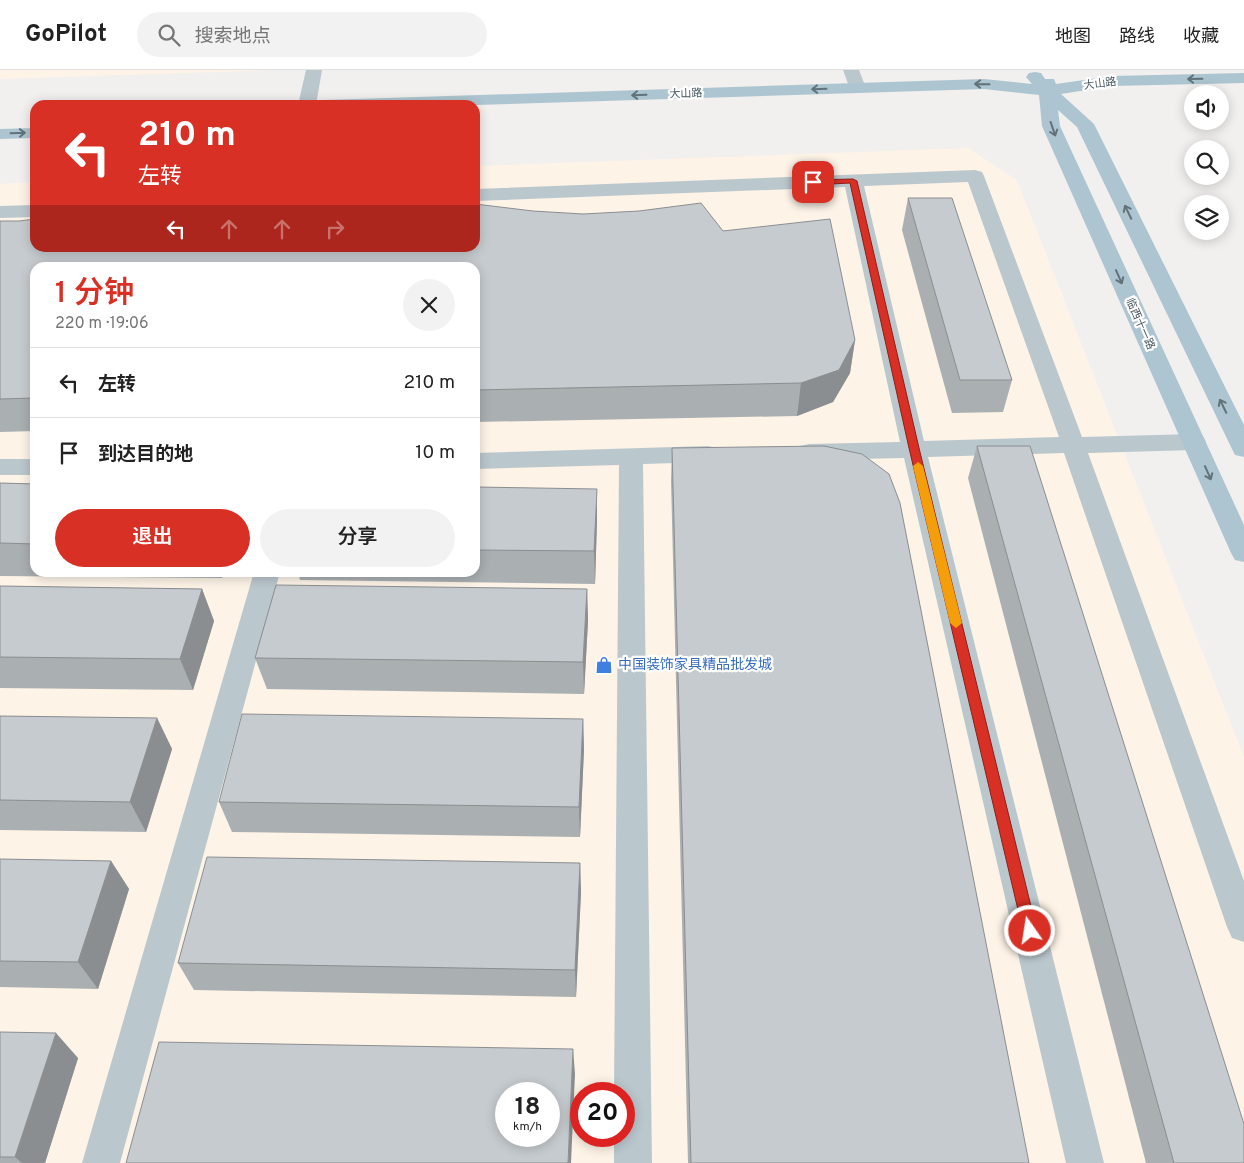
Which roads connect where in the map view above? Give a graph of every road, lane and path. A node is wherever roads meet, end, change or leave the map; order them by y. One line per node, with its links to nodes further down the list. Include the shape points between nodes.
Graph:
1 (314, 70): 12 (lane)
2 (851, 70): 7 (lane)
3 (1029, 70): 8 (main road, 临西十一路)
4 (1038, 70): 8 (main road, 临西十一路)
5 (1050, 70): 8 (main road, 临西十一路)
6 (1244, 78): 8 (main road, 大山路, one-way to 8, via 1112,81)
7 (857, 88): 8 (main road, 大山路, one-way to 7, via 984,84); 13 (main road, 大山路, one-way to 13)
8 (1047, 91): 11 (main road, 大山路, via 1118,97); 14 (main road, 大山路, via 991,100); 21 (main road, 临西十一路, one-way to 21, via 1051,126); 24 (main road, 临西十一路, one-way to 8, via 1085,124)
9 (1244, 94): 10 (main road)
10 (1229, 95)
11 (1184, 96)
12 (308, 100)
13 (480, 100)
14 (832, 106)
15 (30, 133): 16 (main road, one-way to 15)
16 (0, 134)
17 (853, 181): 18 (lane); 22 (lane, via 975,176); 23 (lane)
18 (480, 195)
19 (30, 211): 20 (lane)
20 (0, 212)
21 (1194, 442): 22 (lane); 31 (main road, 临西十一路, one-way to 31)
22 (1073, 444): 23 (lane); 33 (lane)
23 (914, 448): 25 (lane); 36 (lane)
24 (1244, 450)
25 (787, 452)
26 (729, 454): 27 (lane)
27 (631, 457): 28 (lane); 35 (lane)
28 (480, 462)
29 (0, 467): 30 (lane)
30 (30, 467)
31 (1244, 553)
32 (266, 577): 34 (lane)
33 (1244, 928)
34 (101, 1163)
35 (633, 1163)
36 (1086, 1163)

